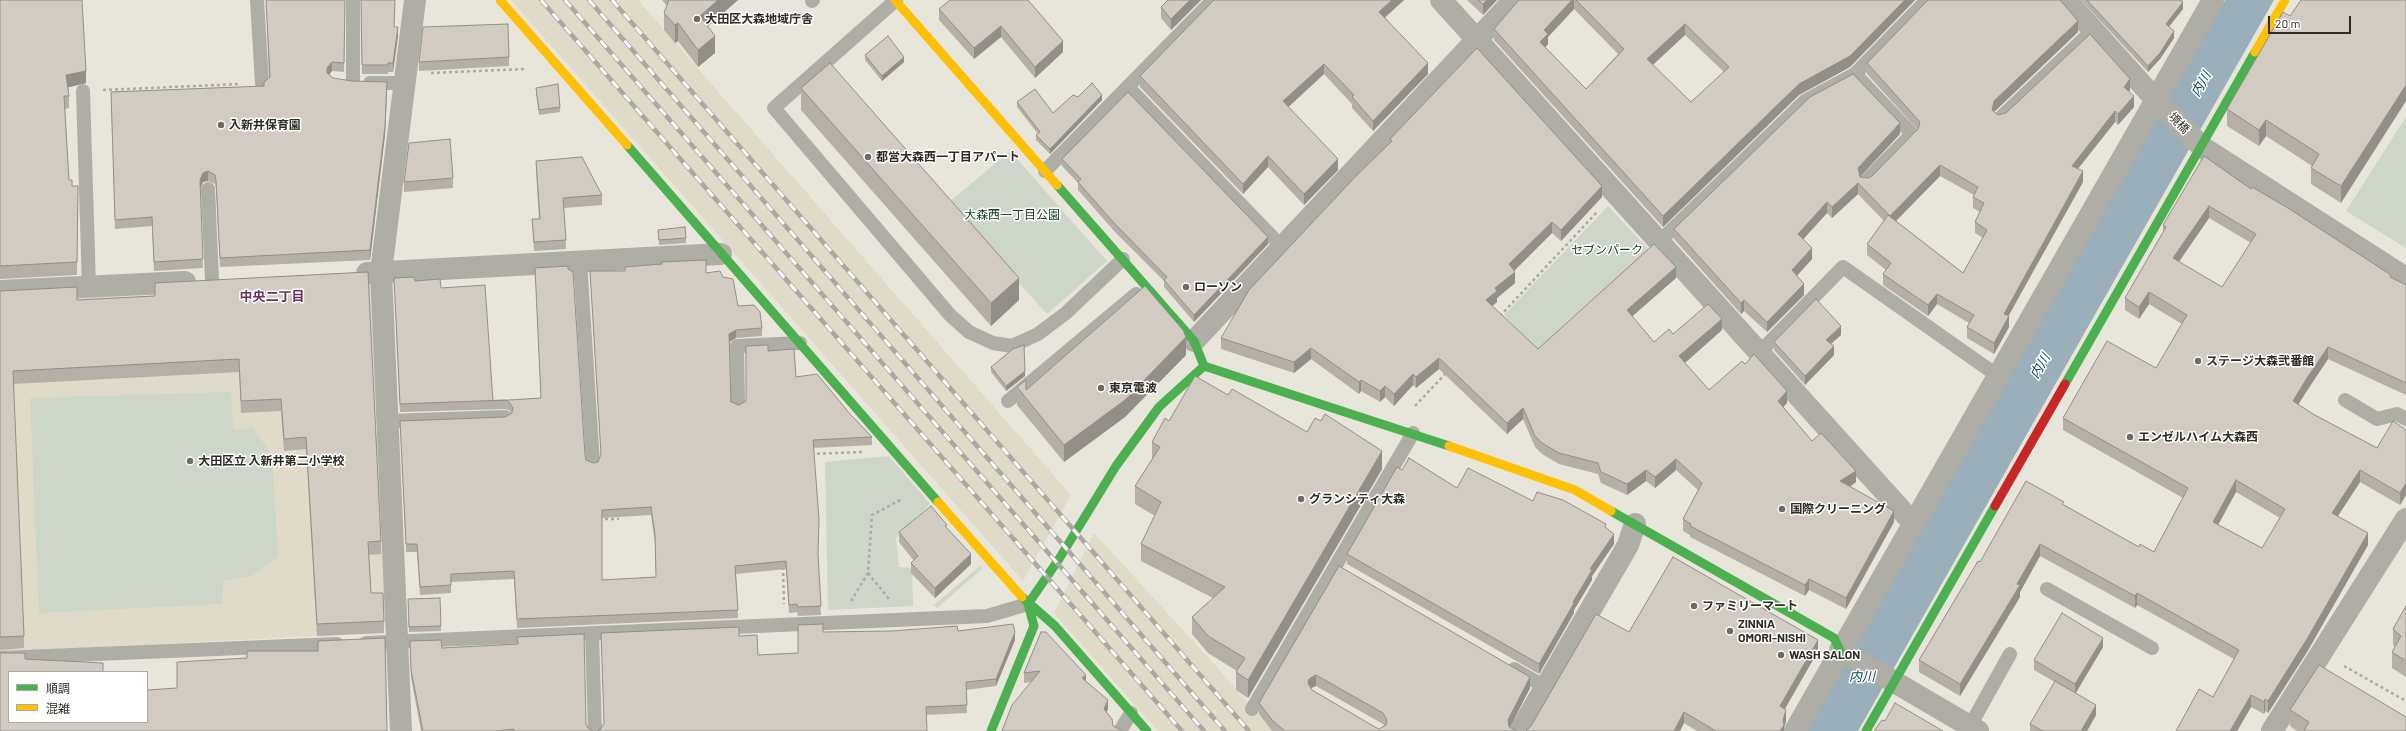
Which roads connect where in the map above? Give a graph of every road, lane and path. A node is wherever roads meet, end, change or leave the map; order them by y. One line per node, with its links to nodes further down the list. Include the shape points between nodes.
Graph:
1 (257, 0): 18 (lane)
2 (353, 0): 17 (lane, via 347,81)
3 (415, 0): 17 (street)
4 (500, 0): 15 (street)
5 (1213, 0): 19 (lane)
6 (1440, 0): 14 (street)
7 (1514, 0): 14 (street)
8 (1928, 0): 16 (lane)
9 (2066, 0): 13 (street, 境橋)
10 (2213, 0): 21 (street)
11 (2285, 0): 23 (street)
12 (902, 2): 24 (street); 31 (lane, via 774,108 950,315 975,334 993,343 1012,346 1038,334 1066,313)
13 (2092, 30): 21 (street, 境橋); 22 (lane)
14 (1477, 39): 27 (street); 29 (street)
15 (560, 67): 17 (path); 30 (street)
16 (1855, 74): 25 (lane, via 1912,134); 28 (lane, via 1805,101)
17 (406, 78): 33 (street)
18 (262, 83): 20 (path)
19 (1128, 87): 24 (lane); 29 (lane)
20 (83, 91): 39 (lane)
21 (2156, 100): 23 (street, 境橋); 47 (street)
22 (2000, 118)
23 (2202, 147): 35 (street, 境橋); 80 (street)
24 (1045, 171): 31 (street)
25 (1866, 181)
26 (208, 190): 37 (lane)
27 (1615, 193): 28 (street); 41 (path)
28 (1659, 242): 44 (street)
29 (1282, 247): 42 (street)
30 (721, 254): 32 (street); 43 (street)
31 (1123, 259): 38 (street)
32 (580, 262): 33 (street); 58 (lane)
33 (381, 272): 34 (street); 53 (street)
34 (343, 274)
35 (2406, 278)
36 (235, 279): 37 (street)
37 (212, 280): 39 (street)
38 (1146, 286): 42 (street); 49 (lane)
39 (89, 287): 40 (street)
40 (0, 291)
41 (1498, 318)
42 (1194, 341): 45 (street)
43 (800, 343): 50 (lane, via 737,346); 56 (street)
44 (1759, 353): 47 (lane, via 1843,267); 63 (street)
45 (1204, 366): 54 (street); 68 (street, via 1159,407 1116,466)
46 (1449, 370): 54 (path)
47 (1998, 376): 63 (street)
48 (2345, 400): 52 (lane, via 2377,419 2397,414)
49 (1008, 401)
50 (738, 405)
51 (505, 417): 53 (lane)
52 (2406, 419)
53 (389, 421): 73 (street)
54 (1396, 427): 55 (street)
55 (1413, 433): 64 (street, via 1575,490); 83 (lane)
56 (894, 451): 57 (path); 59 (street)
57 (809, 454)
58 (593, 463)
59 (925, 486): 66 (path, via 872,515); 68 (street)
60 (619, 519): 62 (path)
61 (2406, 519): 76 (street)
62 (591, 520)
63 (1913, 523): 75 (street)
64 (1636, 524): 75 (street, via 1834,638); 81 (street, via 1628,545)
65 (782, 563): 71 (path)
66 (868, 573): 69 (path); 70 (path)
67 (2047, 589): 74 (lane)
68 (1028, 604): 69 (lane, via 987,616); 84 (street, via 1055,626); 88 (street, via 1034,626)
69 (905, 619): 70 (lane)
70 (838, 622): 71 (lane)
71 (785, 625): 72 (lane)
72 (592, 633): 73 (lane); 87 (lane)
73 (398, 642): 78 (lane); 86 (street)
74 (2152, 648)
75 (1842, 652): 80 (street); 92 (street)
76 (2321, 653): 82 (path); 94 (street)
77 (2010, 654): 85 (lane)
78 (0, 658)
79 (1504, 663): 81 (lane)
80 (1891, 681): 85 (street); 93 (street)
81 (1545, 687): 91 (street)
82 (2406, 701)
83 (1252, 709)
84 (1131, 713): 89 (lane); 90 (street)
85 (1974, 728)
86 (401, 731)
87 (595, 731)
88 (991, 731)
89 (1120, 731)
90 (1147, 731)
91 (1520, 731)
92 (1795, 731)
93 (1866, 731)
94 (2272, 731)

